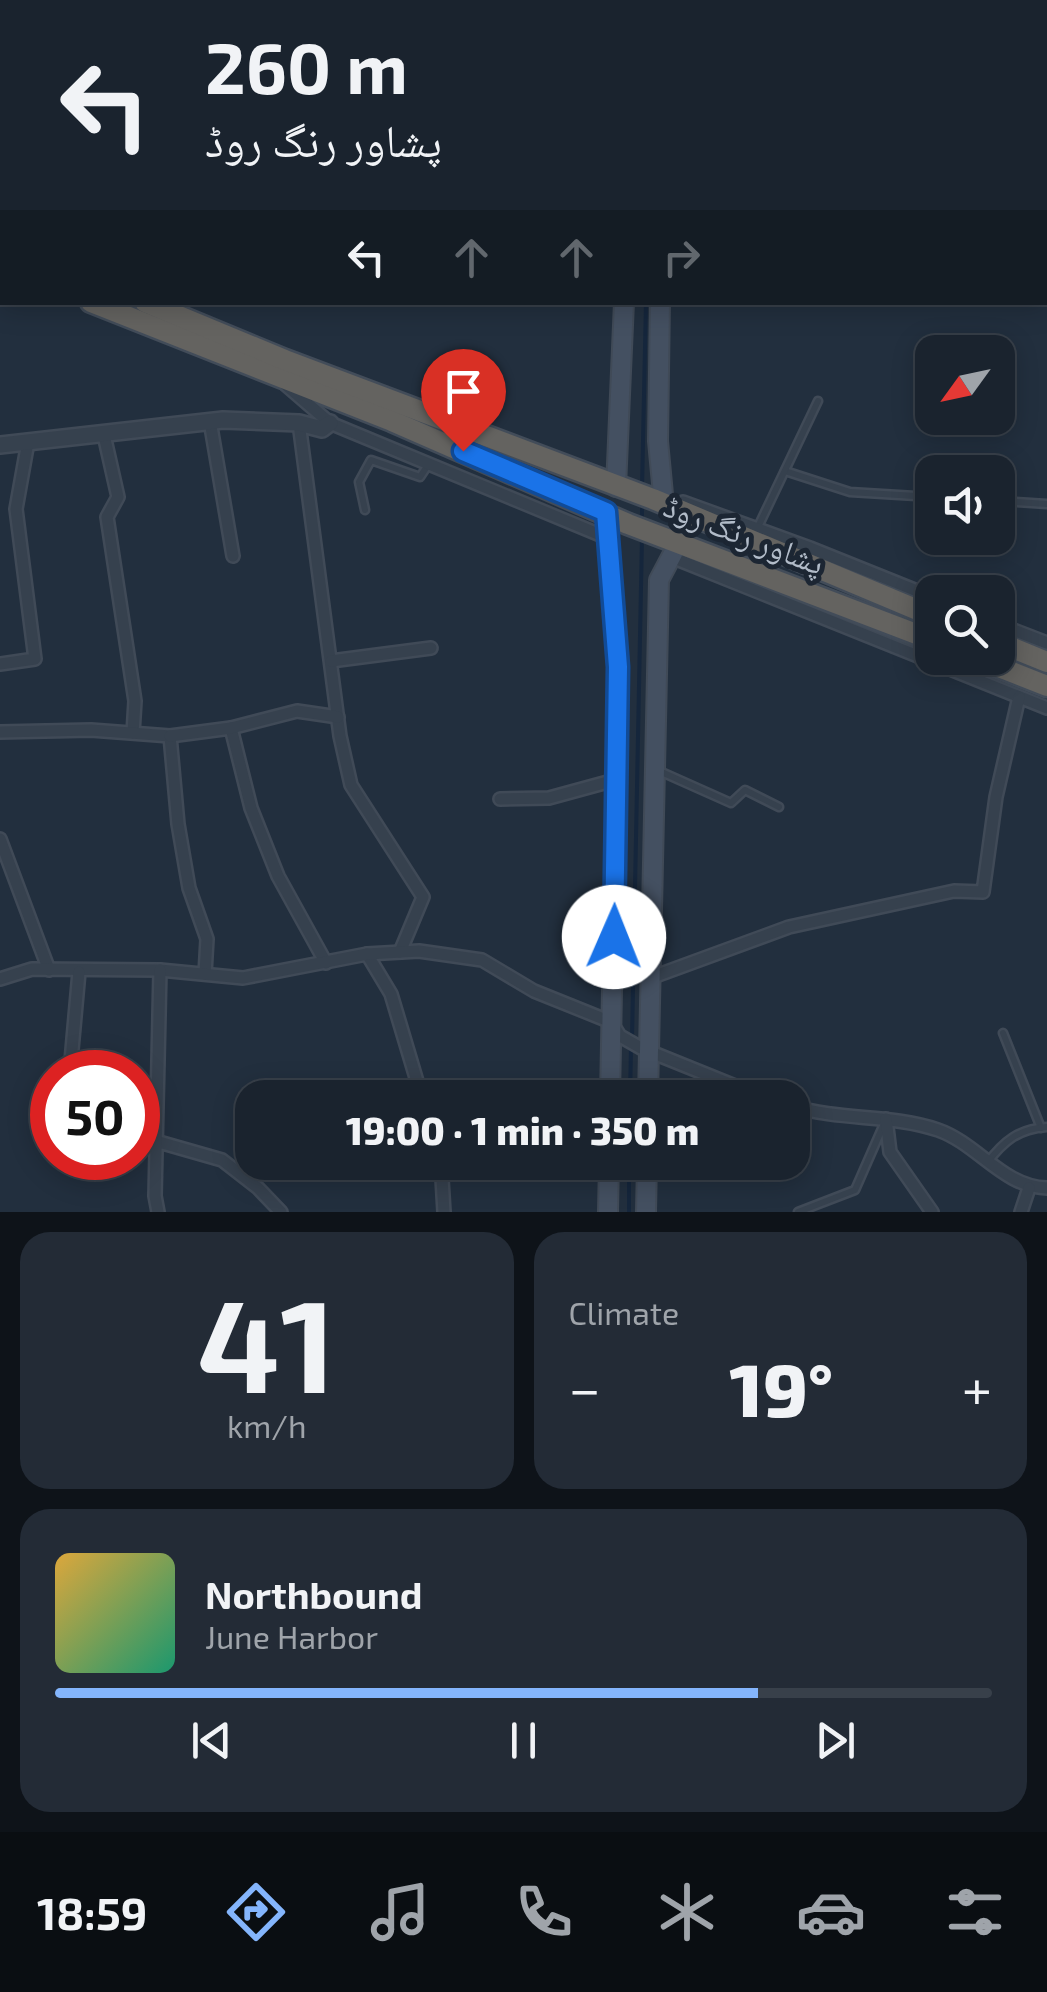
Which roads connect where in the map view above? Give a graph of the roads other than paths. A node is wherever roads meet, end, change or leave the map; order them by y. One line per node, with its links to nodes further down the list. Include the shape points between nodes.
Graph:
1 (116, 305): 4 (highway, پشاور رنگ روڈ)
2 (624, 305): 16 (main road)
3 (660, 305): 18 (main road)
4 (141, 308): 5 (highway, پشاور رنگ روڈ)
5 (174, 325): 6 (highway, پشاور رنگ روڈ); 16 (highway, پشاور رنگ روڈ)
6 (275, 376): 10 (street); 22 (highway, پشاور رنگ روڈ)
7 (818, 401): 15 (lane)
8 (210, 421): 9 (street); 11 (street); 26 (street)
9 (299, 422): 10 (street, via 322,429); 34 (street)
10 (330, 422): 14 (street)
11 (104, 436): 12 (street); 44 (street, via 118,497 107,517 135,700)
12 (28, 442): 13 (street); 36 (street, via 16,509 36,659)
13 (0, 446)
14 (429, 464): 21 (lane, via 420,478 371,460 359,482); 24 (street)
15 (785, 470): 17 (lane, via 850,492); 23 (lane)
16 (621, 485): 18 (highway, پشاور رنگ روڈ)
17 (915, 496)
18 (660, 499): 23 (highway, پشاور رنگ روڈ)
19 (1015, 502): 20 (lane)
20 (1047, 504)
21 (365, 510)
22 (606, 512): 24 (main road); 25 (highway, پشاور رنگ روڈ)
23 (754, 535): 27 (street); 28 (highway, پشاور رنگ روڈ)
24 (610, 539): 47 (main road, via 618,667)
25 (674, 549): 30 (highway, پشاور رنگ روڈ); 39 (street); 46 (main road, via 659,580)
26 (233, 556)
27 (915, 592)
28 (915, 608)
29 (1015, 631): 31 (street)
30 (915, 634)
31 (1047, 643)
32 (431, 648): 34 (street)
33 (1015, 649): 35 (highway)
34 (331, 661): 41 (street)
35 (1047, 662)
36 (0, 664)
37 (1015, 673): 38 (highway)
38 (1047, 686)
39 (1019, 697): 40 (street); 58 (street, via 983,892 954,892 790,927)
40 (1047, 708)
41 (338, 717): 42 (street, via 297,711); 51 (street, via 351,785 423,896)
42 (232, 728): 45 (street); 53 (street, via 251,808 278,876)
43 (0, 732): 44 (street)
44 (134, 733): 45 (street)
45 (170, 736): 57 (street, via 178,824 207,938)
46 (653, 768): 49 (lane, via 730,804 745,790); 58 (main road)
47 (615, 780): 48 (street, via 548,798); 60 (main road)
48 (500, 799)
49 (779, 807)
50 (0, 839): 54 (street)
51 (400, 952): 52 (street); 60 (street, via 482,960)
52 (367, 954): 53 (street); 65 (street, via 392,994)
53 (326, 964): 57 (street, via 243,978)
54 (49, 970): 56 (street); 59 (street)
55 (160, 970): 56 (street); 57 (street); 64 (street)
56 (80, 972): 63 (street)
57 (206, 974)
58 (650, 978): 62 (main road)
59 (0, 979)
60 (616, 1029): 62 (street); 66 (main road)
61 (1002, 1033): 71 (lane)
62 (645, 1049): 67 (main road); 68 (street)
63 (72, 1050)
64 (159, 1050)
65 (417, 1080)
66 (612, 1080)
67 (647, 1080)
68 (721, 1080)
69 (810, 1109): 70 (street)
70 (886, 1119): 73 (street, via 943,1132); 85 (lane, via 855,1190); 86 (street, via 890,1152)
71 (1044, 1127): 73 (lane, via 1007,1138)
72 (160, 1144): 81 (street, via 222,1160)
73 (987, 1163): 78 (street)
74 (156, 1180): 80 (street)
75 (442, 1180): 82 (street)
76 (609, 1180): 83 (main road)
77 (647, 1180): 84 (main road)
78 (1029, 1188): 79 (street); 87 (street)
79 (1047, 1188)
80 (158, 1212)
81 (281, 1212)
82 (444, 1212)
83 (608, 1212)
84 (646, 1212)
85 (798, 1212)
86 (932, 1212)
87 (1021, 1212)

